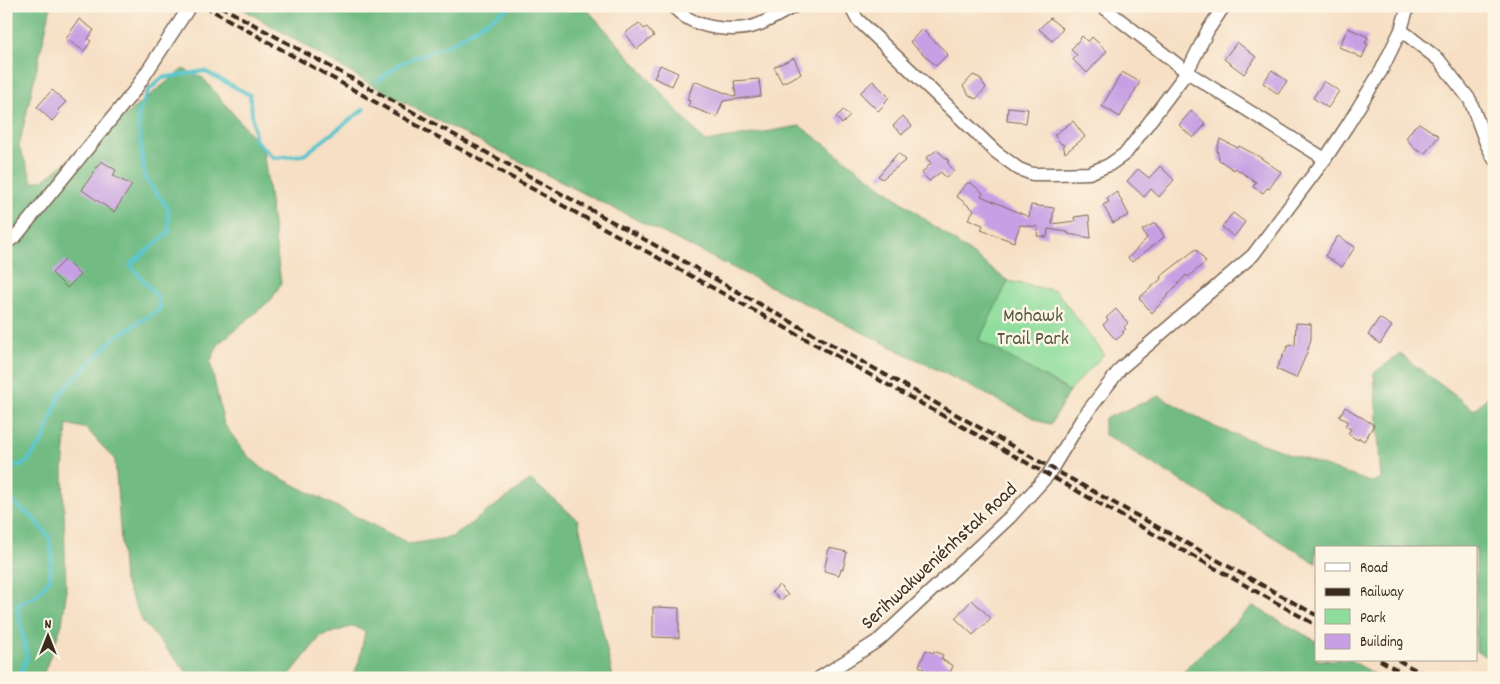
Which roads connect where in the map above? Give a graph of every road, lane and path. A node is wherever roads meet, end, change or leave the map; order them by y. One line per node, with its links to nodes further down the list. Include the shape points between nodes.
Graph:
1 (190, 6): 12 (street, via 135,90 16,236)
2 (673, 6): 3 (street, via 697,24 717,29 759,24)
3 (795, 6)
4 (850, 6): 9 (street, via 857,19 996,152 1018,169 1032,174 1089,173 1109,165 1126,153)
5 (1102, 6): 9 (street)
6 (1224, 6): 9 (street)
7 (1408, 6): 8 (street, Serihwakweniénhstak Road)
8 (1401, 30): 10 (street, via 1439,60 1470,100); 11 (street, Serihwakweniénhstak Road, via 1381,71)
9 (1187, 72): 11 (street)
10 (1494, 158)
11 (1325, 159): 13 (street, Serihwakweniénhstak Road, via 1254,254 1122,368 1082,419 1053,469 1010,517 879,640)
12 (6, 243)
13 (819, 678)

